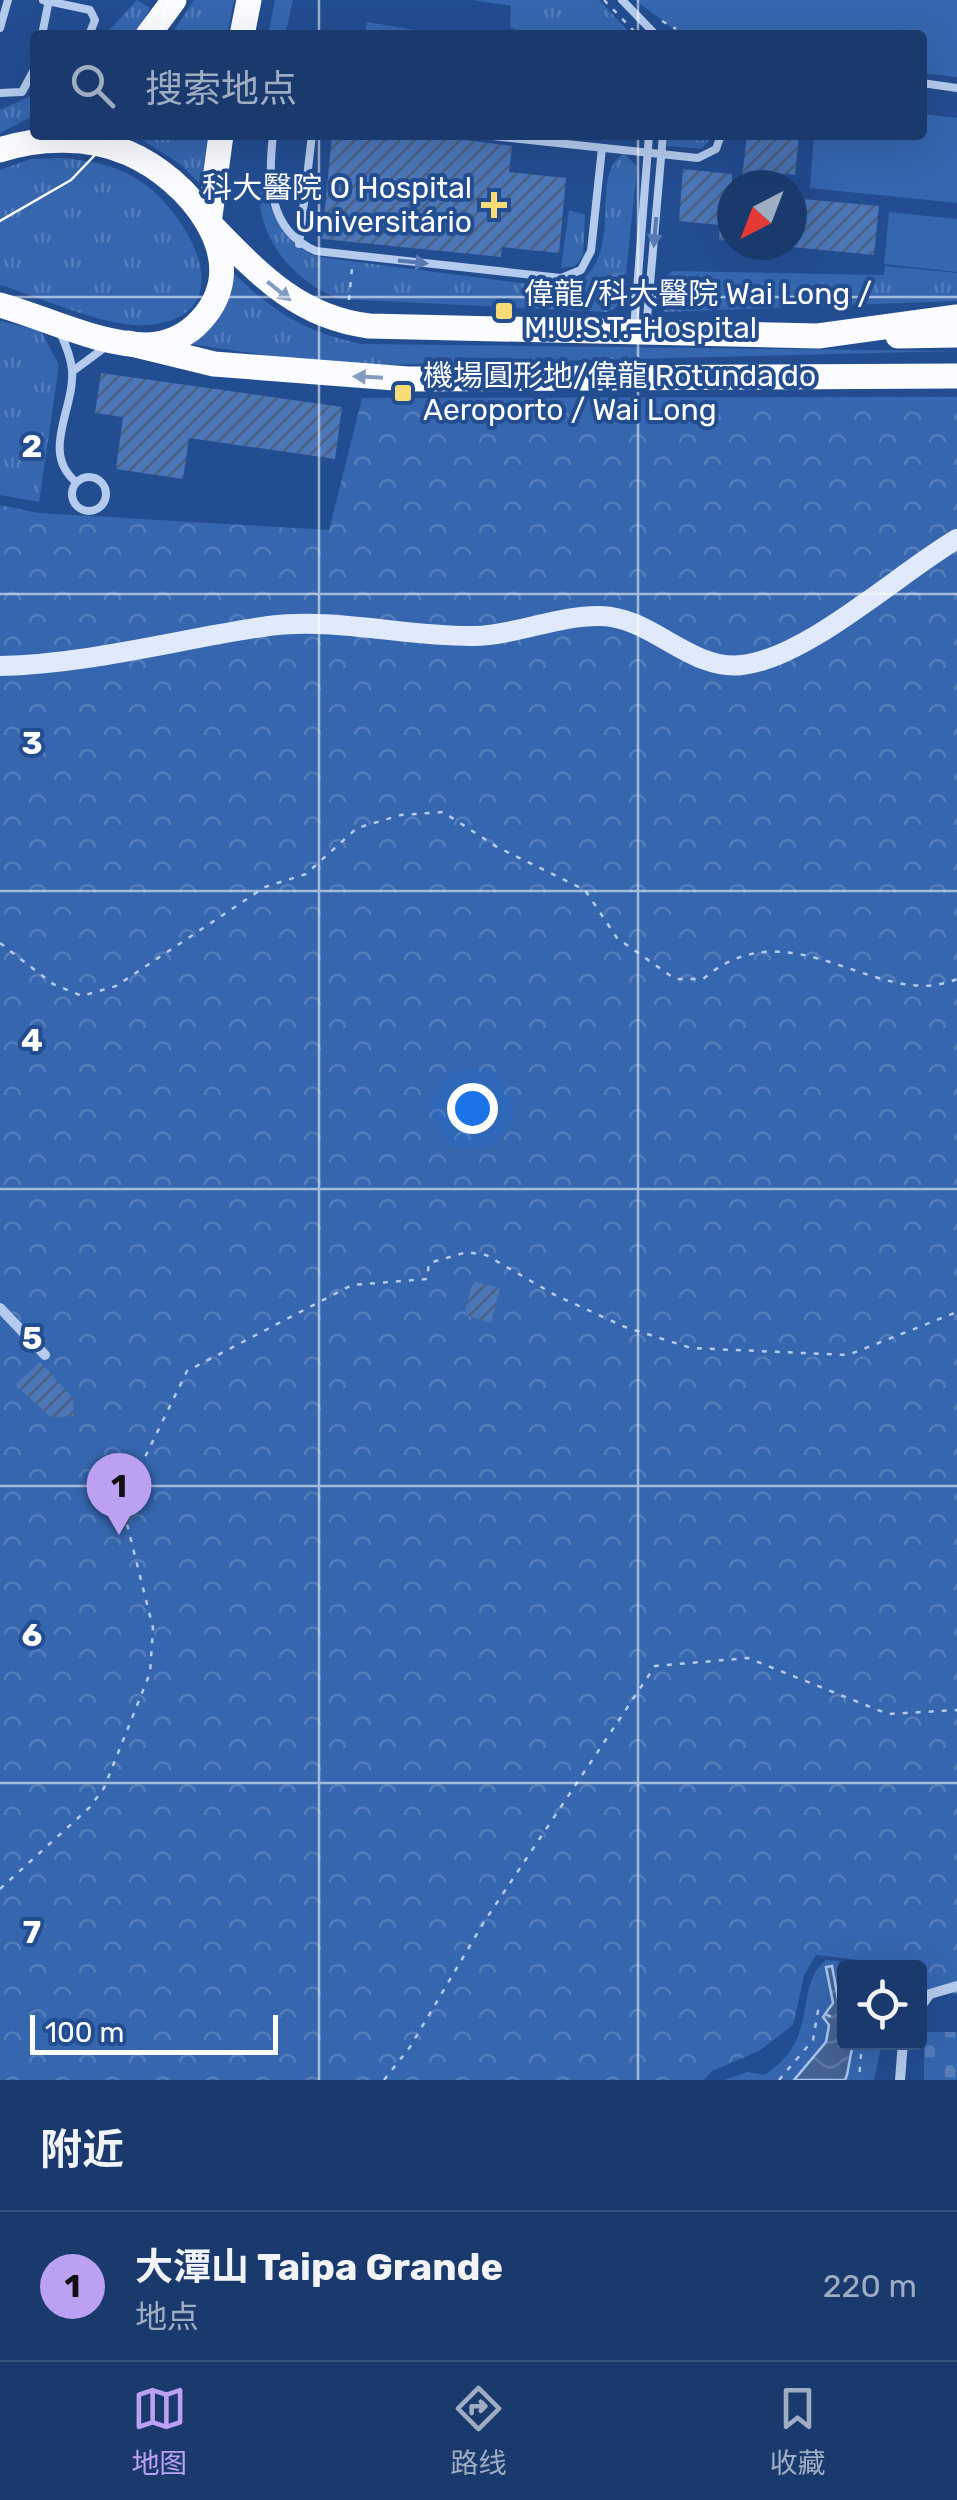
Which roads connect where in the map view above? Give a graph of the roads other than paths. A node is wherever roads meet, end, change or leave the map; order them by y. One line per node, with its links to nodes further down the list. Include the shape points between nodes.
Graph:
1 (8, 0): 6 (lane)
2 (47, 0): 7 (lane); 8 (lane, via 90,10)
3 (249, 0): 10 (main road)
4 (622, 0): 11 (lane)
5 (170, 1): 9 (main road)
6 (0, 28)
7 (43, 30)
8 (91, 30)
9 (151, 30)
10 (243, 30)
11 (651, 30)
12 (30, 77): 15 (lane, via 22,92)
13 (927, 84): 14 (lane)
14 (957, 88)
15 (0, 94)
16 (30, 135): 24 (main road)
17 (221, 140): 28 (main road)
18 (272, 140): 29 (lane, via 268,185)
19 (311, 140): 29 (lane)
20 (544, 140): 25 (lane)
21 (649, 140): 26 (lane)
22 (662, 140): 27 (lane)
23 (719, 140): 27 (lane, via 705,158)
24 (6, 148): 28 (main road, via 70,141 127,152 175,185)
25 (602, 148): 26 (lane); 29 (lane, one-way to 25, via 316,251 572,276 591,251)
26 (648, 152): 27 (lane); 33 (lane)
27 (661, 154): 33 (lane, one-way to 33)
28 (209, 223): 33 (main road, one-way to 33, via 296,304 343,323); 36 (main road, via 223,267 210,311 174,340)
29 (300, 244)
30 (0, 304): 32 (main road)
31 (957, 317): 35 (main road)
32 (51, 320): 36 (main road); 37 (lane)
33 (640, 333): 35 (main road)
34 (957, 335): 35 (main road)
35 (818, 336)
36 (125, 343): 37 (lane, via 107,346); 38 (main road, one-way to 36, via 408,379 214,364)
37 (73, 371): 39 (lane, via 58,455)
38 (957, 373)
39 (76, 482): 39 (lane, via 97,478 104,503 95,510 79,508 72,493)
40 (957, 539): 41 (street, via 814,635 742,666 598,616 474,636 298,623 64,662)
41 (0, 666)
42 (0, 1308): 43 (street)
43 (44, 1355)
44 (957, 1986): 45 (street)
45 (927, 1998)
46 (902, 2050): 47 (street)
47 (900, 2080)

